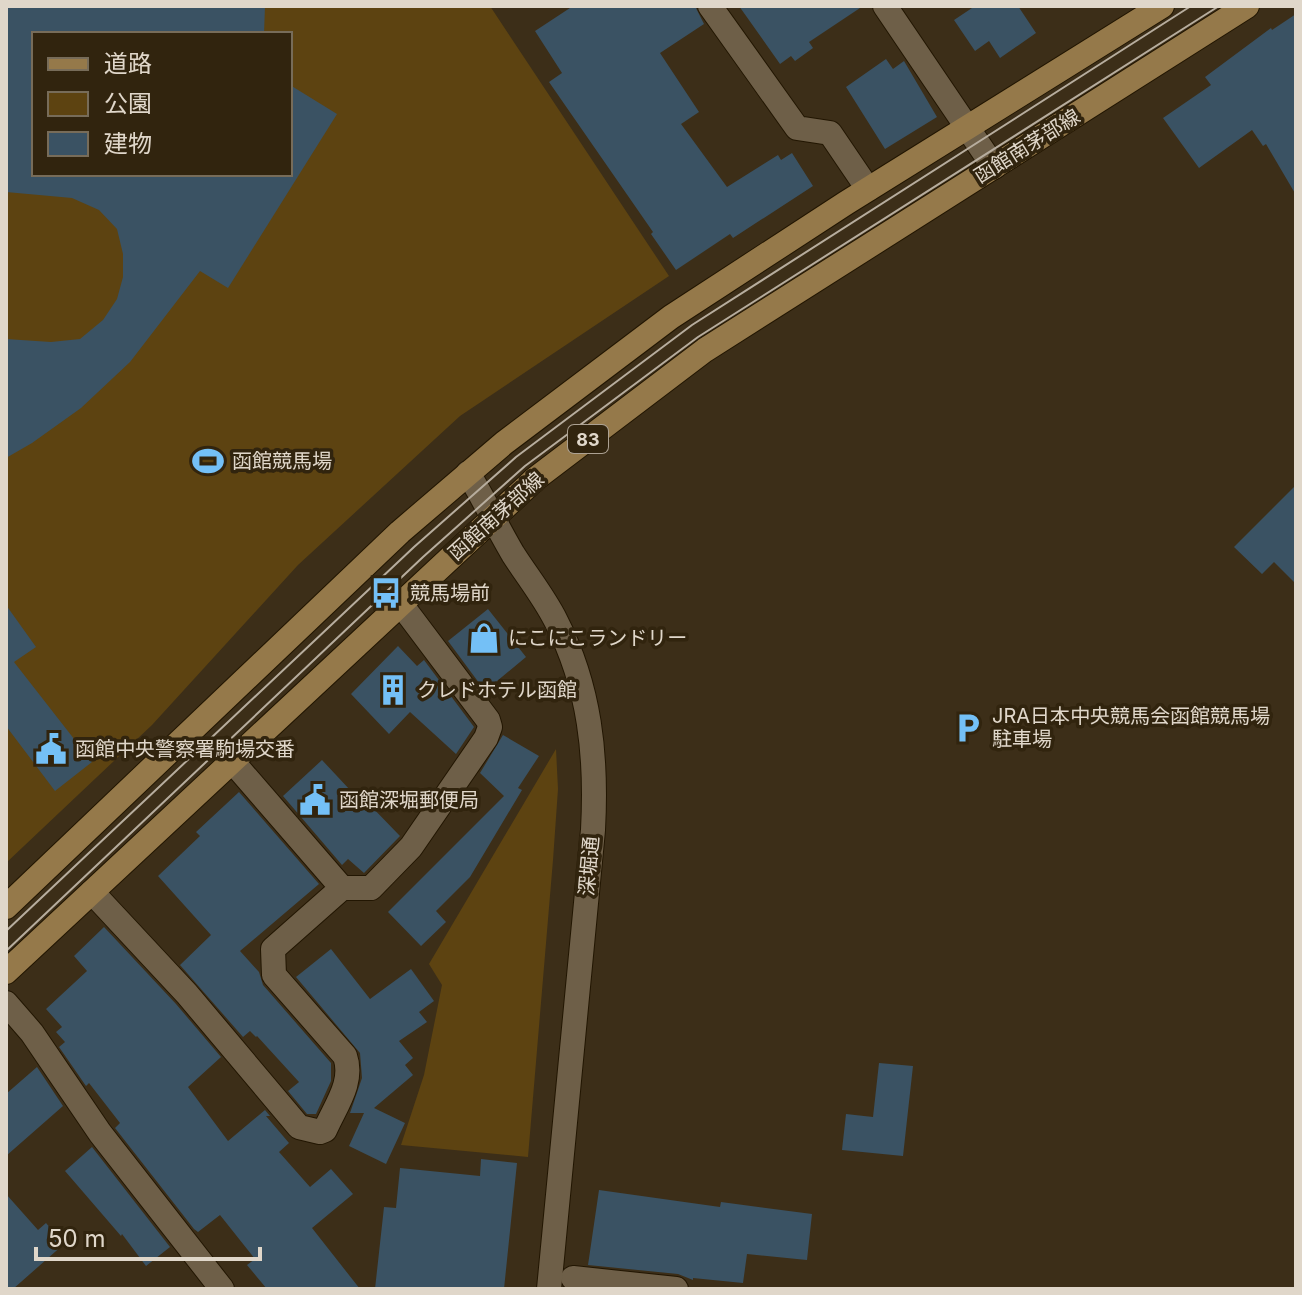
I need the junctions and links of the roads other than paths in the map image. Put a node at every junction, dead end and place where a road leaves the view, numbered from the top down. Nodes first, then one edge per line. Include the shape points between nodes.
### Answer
1 (710, 6) edge
2 (885, 6) edge
3 (1162, 6) edge
4 (1247, 6) edge
5 (967, 127) junction
6 (994, 167) junction
7 (868, 189) junction
8 (468, 473) junction
9 (493, 518) junction
10 (400, 603) junction
11 (232, 761) junction
12 (342, 888) junction
13 (92, 892) junction
14 (6, 907) edge
15 (6, 972) edge
16 (6, 1003) edge
17 (573, 1278) dead end
18 (222, 1289) edge
19 (549, 1289) edge
20 (676, 1289) edge

1 - 7 street via 797,128 830,133
2 - 5 street
3 - 5 main road, 83
4 - 6 main road, 函館南茅部線 / 83
5 - 6 street
5 - 7 main road, 83
6 - 9 main road, 函館南茅部線 / 83 via 705,350 535,479
7 - 8 main road, 83 via 671,317
8 - 9 street, 深堀通
8 - 14 main road, 83
9 - 10 main road, 函館南茅部線 / 83
9 - 19 street, 深堀通 via 555,618 574,659 592,730 595,778
10 - 11 main road, 函館南茅部線 / 83
10 - 12 street via 490,727 411,847 371,888
11 - 12 street
11 - 13 main road, 函館南茅部線 / 83
12 - 13 street via 273,949 274,975 345,1056 349,1072 320,1132 299,1127
13 - 15 main road, 函館南茅部線 / 83
16 - 18 street
17 - 20 street

